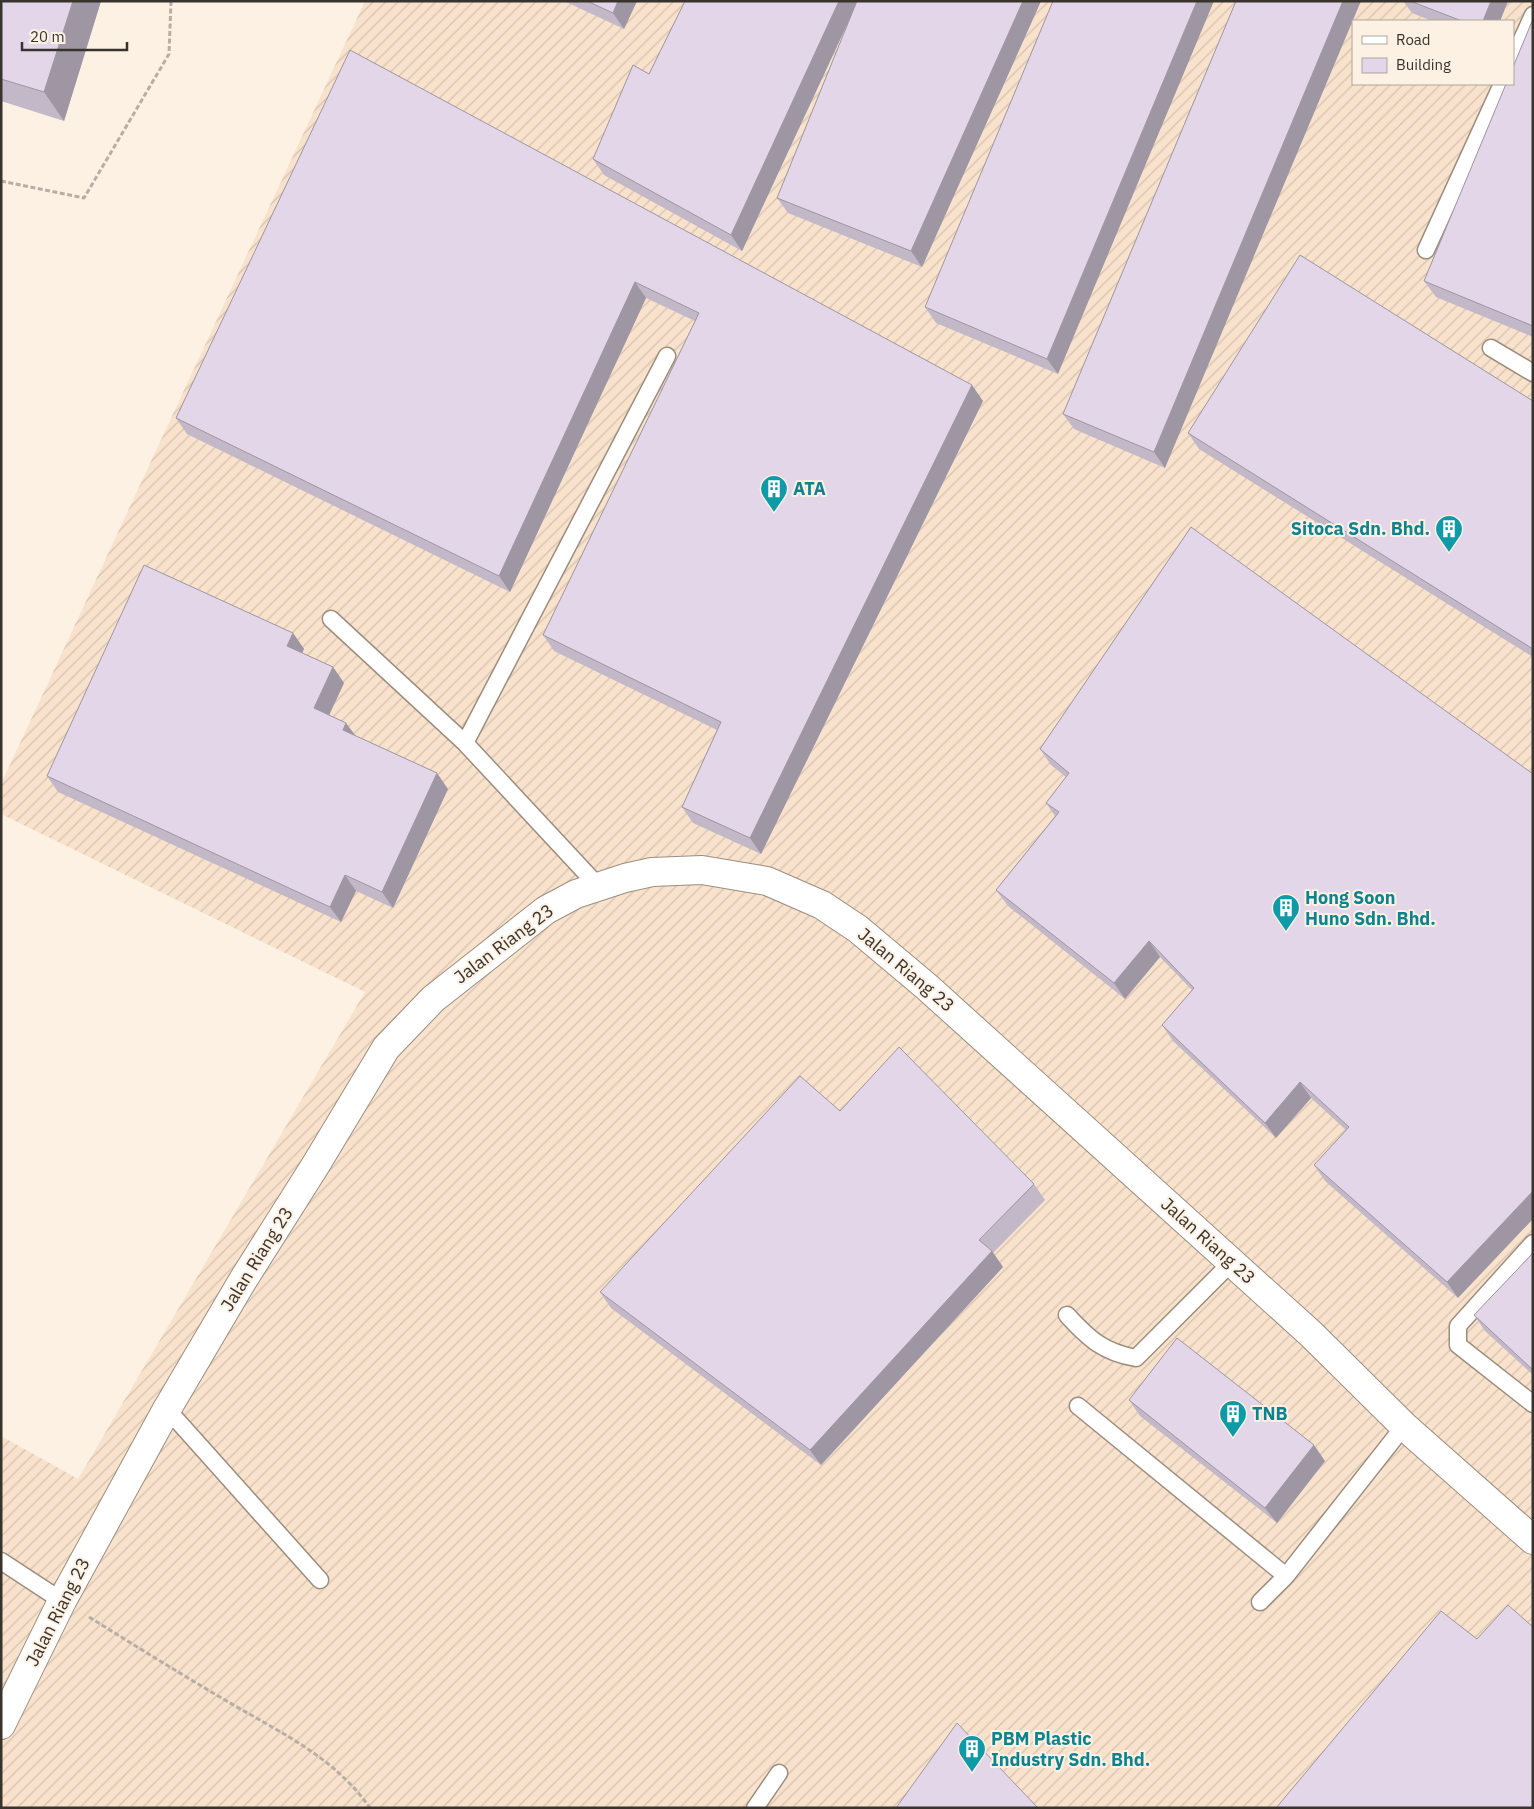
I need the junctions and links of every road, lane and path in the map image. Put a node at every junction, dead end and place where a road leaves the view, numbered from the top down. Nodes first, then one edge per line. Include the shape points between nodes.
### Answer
1 (171, 1) edge
2 (1533, 15) edge
3 (1514, 57) edge
4 (1502, 85) edge
5 (1, 181) edge
6 (1426, 250) dead end
7 (1491, 348) dead end
8 (667, 356) dead end
9 (1533, 372) edge
10 (331, 619) dead end
11 (465, 743) junction
12 (599, 887) junction
13 (1533, 1243) edge
14 (1231, 1263) junction
15 (1066, 1315) dead end
16 (1533, 1404) edge
17 (1078, 1406) dead end
18 (167, 1409) junction
19 (1404, 1426) junction
20 (1533, 1540) edge
21 (1, 1561) edge
22 (1286, 1576) junction
23 (320, 1580) dead end
24 (62, 1601) junction
25 (1260, 1602) dead end
26 (1, 1725) edge
27 (779, 1773) dead end
28 (370, 1808) edge
29 (755, 1808) edge

1 - 5 path via 169,54 84,198
2 - 3 lane
4 - 6 lane
7 - 9 lane
8 - 11 lane
10 - 11 lane
11 - 12 lane
12 - 14 street, Jalan Riang 23 via 652,872 702,870 767,882 822,905 858,929 928,987
12 - 18 street, Jalan Riang 23 via 576,894 546,910 433,999 386,1048
13 - 16 lane via 1458,1326 1458,1345
14 - 15 lane via 1136,1358 1119,1355 1086,1337
14 - 19 street, Jalan Riang 23
17 - 22 lane
18 - 23 lane
18 - 24 street, Jalan Riang 23
19 - 20 street, Jalan Riang 23
19 - 22 lane
21 - 24 lane
22 - 25 lane
24 - 26 street, Jalan Riang 23
24 - 28 path via 326,1761
27 - 29 lane

